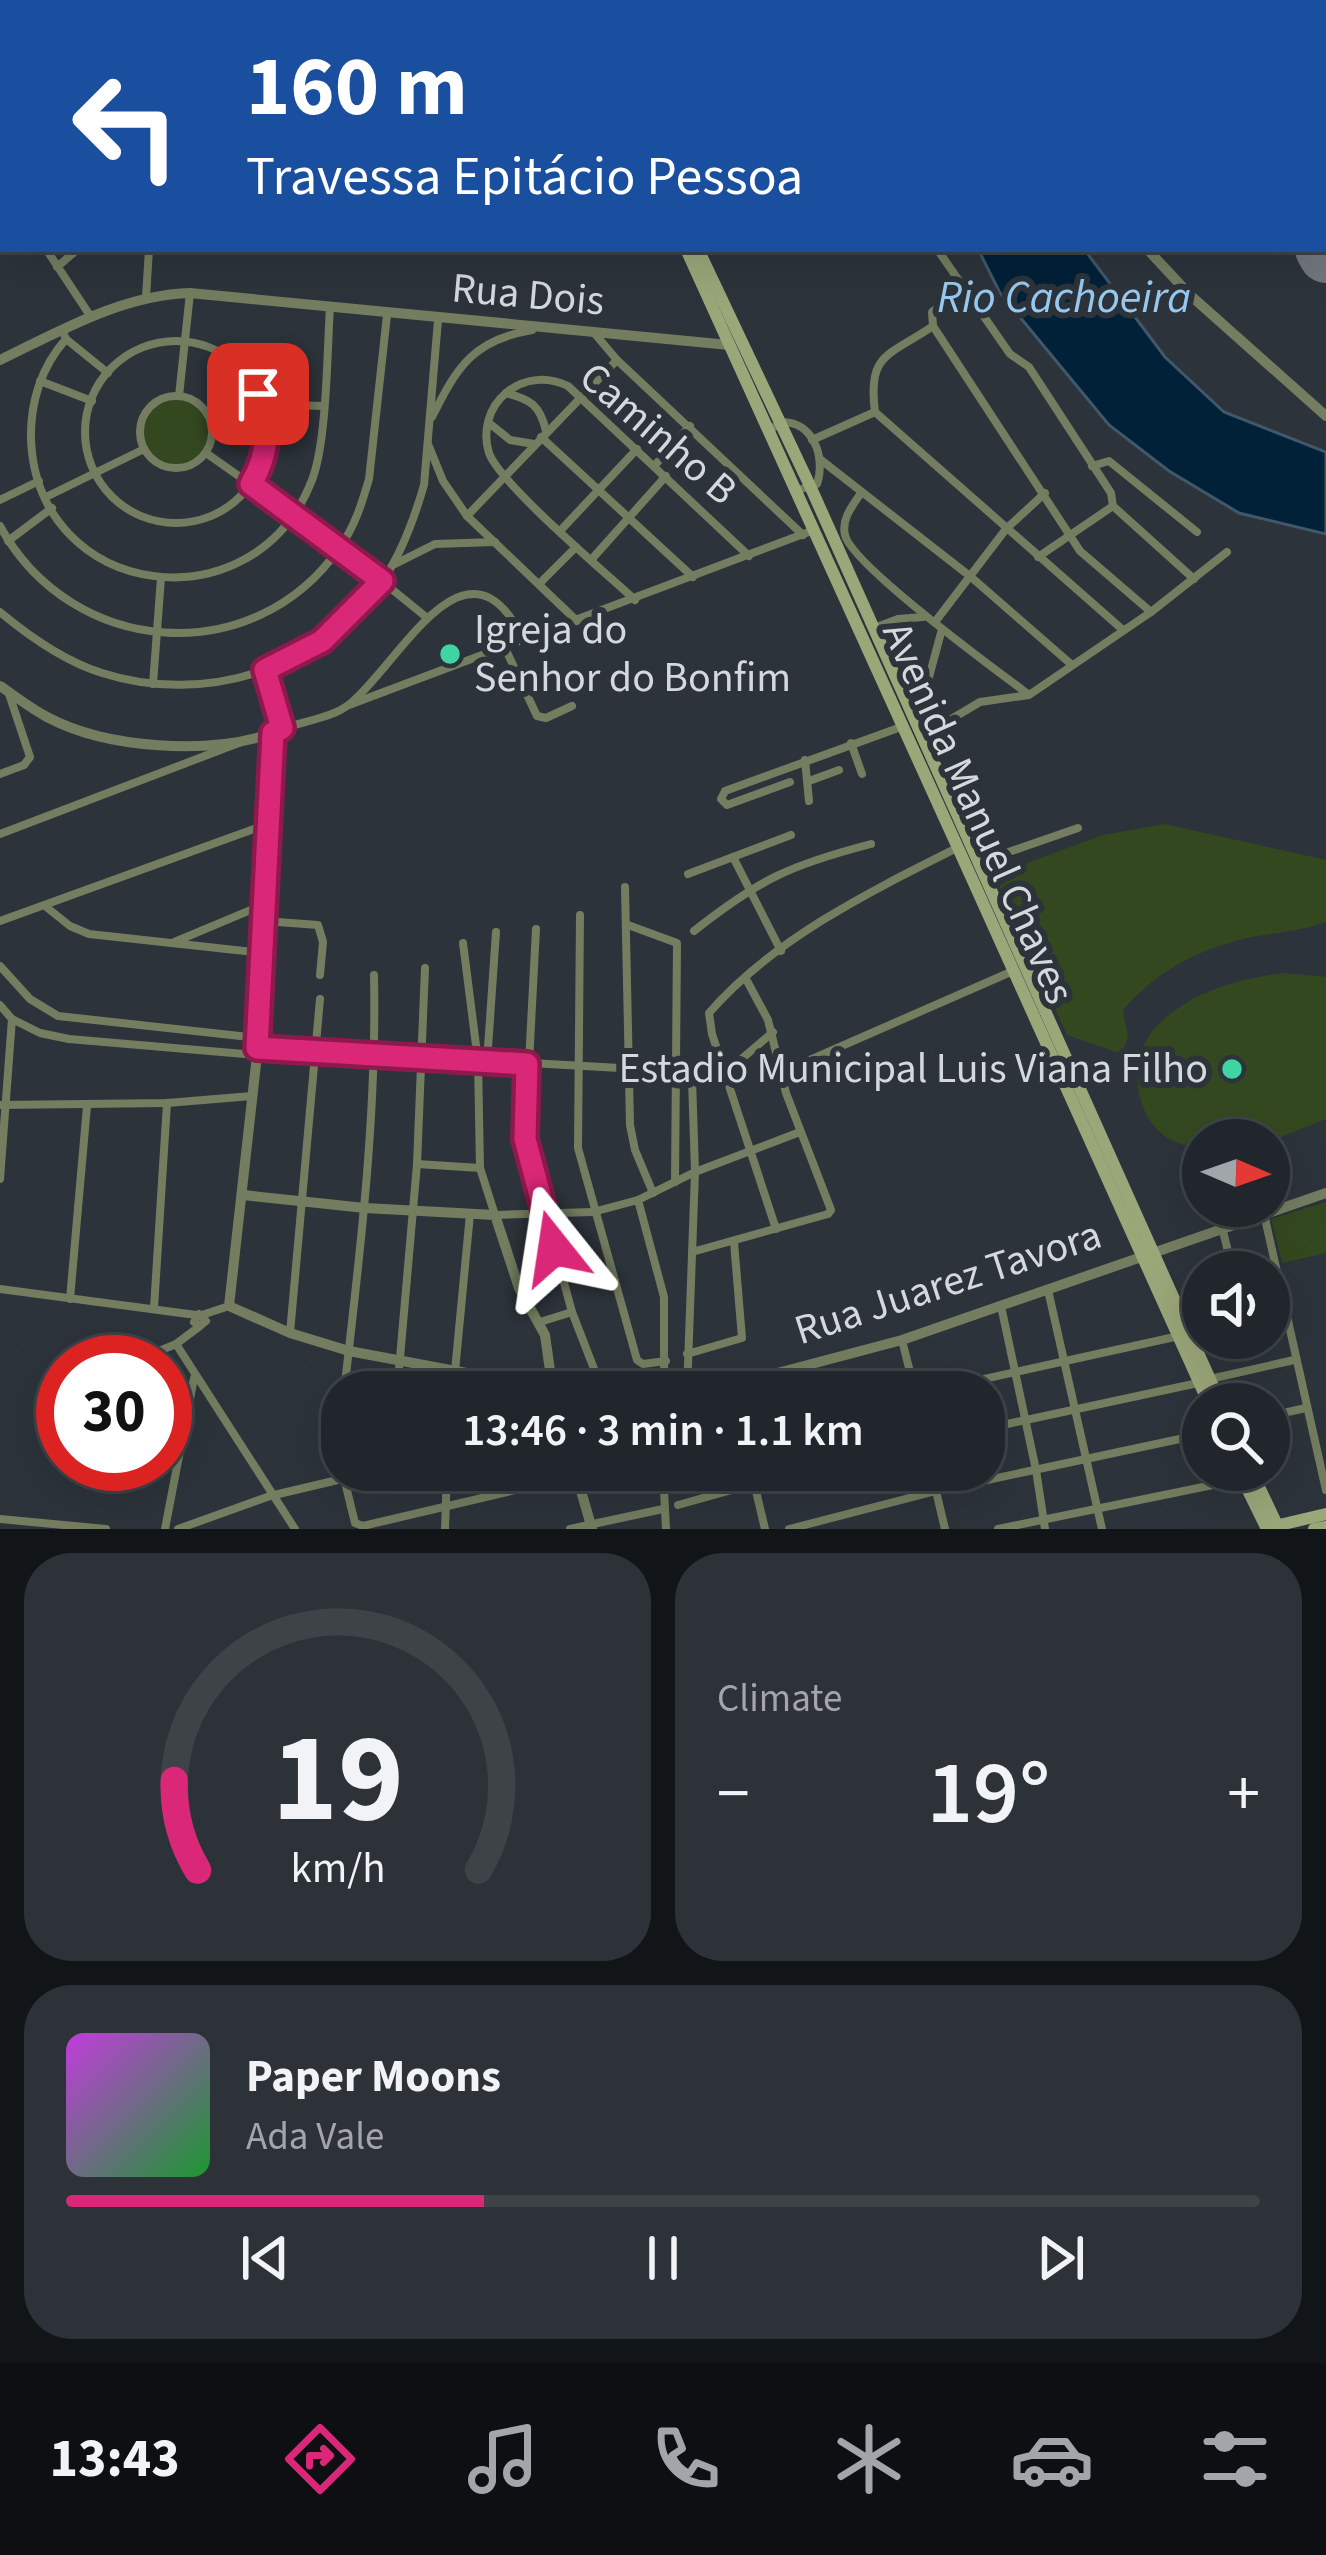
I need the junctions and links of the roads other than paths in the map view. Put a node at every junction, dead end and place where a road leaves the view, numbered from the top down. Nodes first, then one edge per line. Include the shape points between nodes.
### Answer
1 (48, 252) edge
2 (74, 252) edge
3 (149, 252) edge
4 (688, 252) edge
5 (699, 252) edge
6 (939, 252) edge
7 (1150, 252) edge
8 (57, 267) junction
9 (963, 289) junction
10 (190, 293) junction
11 (146, 297) junction
12 (330, 308) junction
13 (387, 315) junction
14 (91, 317) junction
15 (439, 320) junction
16 (933, 326) junction
17 (537, 328) junction
18 (728, 331) junction
19 (64, 334) junction
20 (595, 334) junction
21 (706, 341) junction
22 (184, 342) junction
23 (729, 345) junction
24 (0, 360) edge
25 (617, 360) junction
26 (108, 373) junction
27 (40, 381) junction
28 (506, 393) junction
29 (581, 395) junction
30 (179, 396) junction
31 (92, 401) junction
32 (262, 404) junction
33 (322, 406) junction
34 (875, 412) junction
35 (1326, 416) edge
36 (488, 422) junction
37 (428, 424) junction
38 (690, 426) junction
39 (775, 426) junction
40 (541, 438) junction
41 (812, 440) junction
42 (428, 442) junction
43 (144, 448) junction
44 (637, 448) junction
45 (206, 453) junction
46 (821, 460) junction
47 (655, 465) junction
48 (1092, 466) junction
49 (95, 472) junction
50 (506, 476) junction
51 (666, 476) junction
52 (39, 482) junction
53 (251, 484) junction
54 (598, 488) junction
55 (805, 489) junction
56 (861, 493) junction
57 (1045, 493) junction
58 (46, 497) junction
59 (0, 500) edge
60 (1113, 506) junction
61 (52, 508) junction
62 (292, 515) junction
63 (467, 516) junction
64 (629, 517) junction
65 (0, 526) edge
66 (1006, 529) junction
67 (560, 531) junction
68 (809, 532) junction
69 (1197, 532) dead end
70 (1072, 536) junction
71 (8, 541) junction
72 (496, 542) junction
73 (340, 547) junction
74 (576, 548) junction
75 (1226, 552) dead end
76 (749, 556) junction
77 (1038, 557) junction
78 (591, 560) junction
79 (393, 564) junction
80 (971, 577) junction
81 (161, 578) junction
82 (693, 578) junction
83 (1194, 579) junction
84 (382, 581) junction
85 (539, 584) junction
86 (635, 600) junction
87 (0, 612) edge
88 (1151, 612) junction
89 (924, 617) junction
90 (427, 618) junction
91 (577, 621) junction
92 (938, 625) junction
93 (873, 629) junction
94 (1123, 630) junction
95 (157, 634) junction
96 (524, 641) junction
97 (505, 648) junction
98 (1072, 665) junction
99 (265, 670) junction
100 (153, 685) junction
101 (4, 688) edge
102 (1028, 694) junction
103 (349, 705) junction
104 (572, 706) dead end
105 (913, 730) junction
106 (278, 731) junction
107 (245, 740) junction
108 (851, 743) junction
109 (805, 760) junction
110 (839, 770) dead end
111 (0, 774) edge
112 (862, 774) dead end
113 (808, 781) junction
114 (790, 782) dead end
115 (809, 801) dead end
116 (268, 824) junction
117 (1078, 828) dead end
118 (0, 835) edge
119 (790, 835) dead end
120 (871, 844) dead end
121 (957, 848) junction
122 (733, 856) junction
123 (980, 862) junction
124 (688, 874) dead end
125 (625, 886) dead end
126 (747, 890) junction
127 (266, 904) junction
128 (45, 906) junction
129 (580, 915) dead end
130 (0, 921) edge
131 (265, 921) junction
132 (628, 925) junction
133 (536, 929) dead end
134 (694, 931) dead end
135 (496, 932) dead end
136 (463, 943) dead end
137 (170, 944) junction
138 (781, 951) junction
139 (264, 953) junction
140 (0, 966) edge
141 (425, 968) dead end
142 (1012, 971) junction
143 (320, 975) dead end
144 (374, 975) dead end
145 (746, 979) junction
146 (320, 999) dead end
147 (0, 1005) edge
148 (12, 1019) junction
149 (772, 1032) junction
150 (258, 1047) junction
151 (316, 1053) junction
152 (376, 1054) junction
153 (422, 1058) junction
154 (483, 1062) junction
155 (527, 1064) junction
156 (577, 1068) junction
157 (628, 1070) junction
158 (674, 1071) junction
159 (724, 1073) junction
160 (780, 1073) junction
161 (253, 1096) junction
162 (166, 1103) junction
163 (3, 1104) edge
164 (87, 1106) junction
165 (800, 1132) junction
166 (751, 1150) junction
167 (417, 1165) junction
168 (480, 1168) junction
169 (684, 1177) junction
170 (0, 1179) edge
171 (653, 1193) junction
172 (1326, 1193) edge
173 (243, 1195) junction
174 (638, 1200) junction
175 (304, 1202) junction
176 (1290, 1204) edge
177 (364, 1208) junction
178 (413, 1210) junction
179 (593, 1212) junction
180 (470, 1214) junction
181 (494, 1215) junction
182 (545, 1216) junction
183 (1222, 1227) joint
184 (776, 1228) junction
185 (734, 1241) junction
186 (1228, 1251) edge
187 (691, 1252) junction
188 (1147, 1252) junction
189 (0, 1289) edge
190 (1048, 1290) junction
191 (70, 1299) junction
192 (1001, 1306) junction
193 (227, 1307) junction
194 (154, 1308) junction
195 (572, 1312) junction
196 (1182, 1318) edge
197 (199, 1320) junction
198 (540, 1322) junction
199 (290, 1333) junction
200 (185, 1335) edge
201 (1182, 1335) edge
202 (902, 1340) junction
203 (1290, 1340) edge
204 (349, 1352) junction
205 (687, 1354) junction
206 (1198, 1359) edge
207 (398, 1360) junction
208 (1294, 1360) junction
209 (666, 1361) junction
210 (1064, 1362) junction
211 (347, 1371) edge
212 (398, 1371) edge
213 (450, 1371) edge
214 (455, 1371) edge
215 (549, 1371) edge
216 (595, 1371) edge
217 (665, 1371) edge
218 (687, 1371) edge
219 (792, 1371) edge
220 (910, 1371) edge
221 (192, 1372) edge
222 (1015, 1374) junction
223 (1005, 1376) edge
224 (195, 1377) junction
225 (1204, 1381) junction
226 (1306, 1408) junction
227 (1075, 1411) junction
228 (1290, 1411) edge
229 (1026, 1421) junction
230 (1005, 1425) edge
231 (1182, 1439) edge
232 (1088, 1460) junction
233 (1036, 1470) junction
234 (1005, 1477) edge
235 (321, 1481) edge
236 (1182, 1488) edge
237 (1326, 1490) edge
238 (347, 1491) edge
239 (446, 1491) edge
240 (512, 1491) edge
241 (581, 1491) edge
242 (663, 1491) edge
243 (724, 1491) edge
244 (756, 1491) edge
245 (936, 1491) joint
246 (1253, 1491) edge
247 (270, 1496) junction
248 (678, 1505) dead end
249 (1098, 1508) junction
250 (663, 1509) junction
251 (445, 1510) junction
252 (1326, 1514) edge
253 (1, 1522) edge
254 (1045, 1524) edge
255 (591, 1526) edge
256 (1326, 1527) edge
257 (83, 1528) edge
258 (1270, 1528) edge
259 (106, 1529) edge
260 (164, 1529) edge
261 (178, 1529) edge
262 (295, 1529) edge
263 (445, 1529) edge
264 (571, 1529) edge
265 (666, 1529) edge
266 (765, 1529) edge
267 (789, 1529) edge
268 (945, 1529) edge
269 (998, 1529) edge
270 (1102, 1529) edge
271 (1314, 1529) edge

1 - 8 street
2 - 8 street
3 - 11 street
4 - 18 main road, Avenida Manuel Chaves
5 - 18 main road, Avenida Manuel Chaves
6 - 9 street
7 - 35 street
8 - 14 street
9 - 16 street via 932,311
9 - 48 street via 1010,354 1029,367
10 - 11 street, Rua Dois
10 - 12 street, Rua Dois
10 - 22 street
11 - 14 street, Rua Dois
12 - 13 street, Rua Dois
12 - 33 street
13 - 15 street, Rua Dois
13 - 73 street via 369,479
14 - 19 street, Rua Dois
15 - 17 street, Rua Dois
15 - 37 street
16 - 34 street via 877,364
16 - 57 street
17 - 20 street, Rua Dois
17 - 37 street via 475,351
18 - 21 street
18 - 23 main road, Avenida Manuel Chaves
18 - 39 main road, Avenida Manuel Chaves
19 - 24 street, Rua Dois
19 - 26 street
19 - 27 street
20 - 21 street, Rua Dois
20 - 25 street
21 - 23 street, Rua Dois
22 - 26 street via 142,348
22 - 30 street
22 - 32 street via 232,361
23 - 39 main road, Avenida Manuel Chaves
25 - 29 street
25 - 38 street
26 - 31 street
27 - 31 street
27 - 52 street via 31,432
28 - 29 street, Caminho B via 541,380
28 - 36 street, Caminho B
28 - 40 street via 539,408
29 - 40 street
29 - 44 street, Caminho B
30 - 43 street via 146,412
30 - 45 street via 209,417
31 - 49 street via 86,432
32 - 33 street
32 - 53 street via 266,446
33 - 62 street via 317,466
34 - 41 street
34 - 66 street
36 - 40 street via 510,440
36 - 50 street via 488,449
37 - 42 street
38 - 47 street
38 - 68 street
39 - 41 street via 798,424
39 - 55 main road, Avenida Manuel Chaves
40 - 50 street
40 - 54 street
41 - 46 street
42 - 63 street
42 - 79 street via 424,484
43 - 45 street via 158,464 178,469
43 - 49 street
44 - 47 street, Caminho B
44 - 54 street
45 - 53 street
46 - 55 street via 820,476
46 - 56 street
47 - 51 street, Caminho B
48 - 60 street
48 - 69 street via 1109,461
49 - 53 street via 130,511 169,523 210,517
49 - 58 street
50 - 63 street
50 - 67 street
51 - 64 street
51 - 76 street, Caminho B
52 - 58 street
52 - 59 street
53 - 62 street
54 - 64 street
54 - 67 street
55 - 68 main road, Avenida Manuel Chaves
55 - 93 main road, Avenida Manuel Chaves
56 - 80 street
56 - 89 street via 845,518 848,544
57 - 66 street
57 - 70 street
58 - 61 street
60 - 70 street
60 - 83 street
61 - 71 street
61 - 81 street via 102,558
62 - 73 street
62 - 81 street via 246,561 198,577
63 - 72 street
64 - 78 street
64 - 82 street
65 - 71 street
66 - 77 street
66 - 80 street
67 - 74 street
68 - 76 street
68 - 105 main road, Avenida Manuel Chaves
70 - 77 street
70 - 88 street via 1089,561
71 - 95 street via 74,605
72 - 79 street via 435,544
72 - 85 street
73 - 84 street
73 - 95 street via 272,609 229,626
74 - 78 street
74 - 85 street
75 - 83 street
76 - 82 street
77 - 94 street
78 - 86 street
79 - 84 street
80 - 92 street
80 - 98 street
81 - 95 street
82 - 86 street
83 - 88 street
84 - 90 street
84 - 99 street via 322,641
85 - 91 street
86 - 91 street
87 - 100 street via 74,662
88 - 94 street
89 - 92 street
89 - 93 street
90 - 96 street via 459,596 485,596 511,612
90 - 103 street
91 - 96 street
92 - 102 street
92 - 105 street
93 - 105 main road, Avenida Manuel Chaves
94 - 98 street
95 - 100 street
96 - 97 street
97 - 103 street
97 - 104 street via 537,716
98 - 102 street
99 - 100 street
99 - 106 street
101 - 107 street via 48,718 116,740
101 - 111 street via 30,757
102 - 105 street via 980,702
103 - 106 street
105 - 108 street
105 - 121 main road, Avenida Manuel Chaves
105 - 123 main road, Avenida Manuel Chaves
106 - 107 street
106 - 116 street
107 - 118 street
108 - 109 street
108 - 112 street
109 - 113 street
109 - 114 street via 721,797 727,805
110 - 113 street
113 - 115 street
116 - 127 street
116 - 128 street
117 - 123 street
119 - 122 street
120 - 126 street via 797,865
121 - 138 street
121 - 142 main road, Avenida Manuel Chaves
122 - 124 street
122 - 126 street
123 - 188 main road, Avenida Manuel Chaves
125 - 132 street
126 - 134 street
126 - 138 street
127 - 131 street
127 - 137 street
128 - 130 street
128 - 137 street via 89,934
129 - 156 street
131 - 139 street
131 - 143 street via 318,926
132 - 157 street
132 - 158 street via 675,940
133 - 155 street
135 - 154 street
136 - 154 street
137 - 139 street
138 - 145 street
139 - 150 street
140 - 150 street via 58,1016
141 - 153 street
142 - 160 street
142 - 188 main road, Avenida Manuel Chaves
144 - 152 street
145 - 149 street
145 - 159 street via 712,1008
146 - 151 street
147 - 148 street
148 - 150 street via 69,1039
148 - 163 street
149 - 159 street
149 - 160 street
150 - 151 street
150 - 161 street
151 - 152 street
151 - 175 street
152 - 153 street
152 - 177 street
153 - 154 street
153 - 167 street
154 - 155 street
154 - 168 street
155 - 156 street
155 - 182 street via 525,1139
156 - 157 street
156 - 179 street via 578,1148
157 - 158 street
157 - 171 street via 632,1136
158 - 169 street
159 - 166 street
159 - 169 street via 692,1079
160 - 165 street
161 - 162 street
161 - 173 street
162 - 164 street
162 - 194 street
163 - 164 street
163 - 170 street
164 - 191 street
165 - 166 street
165 - 184 street via 831,1210
166 - 169 street
166 - 184 street
167 - 168 street
167 - 178 street
168 - 181 street
169 - 171 street
169 - 187 street
171 - 174 street
172 - 176 street, Rua Juarez Tavora
173 - 175 street
173 - 193 street
174 - 179 street
174 - 209 street via 664,1298
175 - 177 street
175 - 199 street
177 - 178 street
177 - 204 street
178 - 180 street
178 - 207 street
179 - 182 street
179 - 209 street via 639,1363
180 - 181 street
180 - 214 street
181 - 182 street
181 - 198 street
182 - 195 street
183 - 186 street
183 - 188 street, Rua Juarez Tavora
184 - 185 street
185 - 187 street
185 - 205 street via 742,1338
187 - 205 street
188 - 190 street, Rua Juarez Tavora
188 - 196 main road, Avenida Manuel Chaves
189 - 191 street
190 - 192 street, Rua Juarez Tavora
190 - 210 street
191 - 194 street
192 - 202 street, Rua Juarez Tavora
192 - 222 street
193 - 197 street
193 - 199 street
194 - 197 street
195 - 198 street
195 - 216 street
197 - 200 street
198 - 215 street
199 - 204 street
201 - 210 street
202 - 219 street, Rua Juarez Tavora
202 - 220 street
203 - 208 street
204 - 207 street
204 - 211 street
205 - 218 street
206 - 225 main road, Avenida Manuel Chaves
207 - 212 street
207 - 213 street
208 - 225 street
208 - 226 street
209 - 217 street
210 - 222 street
210 - 227 street
221 - 224 street
222 - 223 street
222 - 229 street
224 - 247 street
224 - 260 street
225 - 227 street
226 - 228 street
226 - 237 street
227 - 229 street
227 - 232 street
229 - 230 street
229 - 233 street
231 - 232 street
232 - 233 street
232 - 249 street
233 - 234 street
233 - 254 street
235 - 247 street
236 - 249 street
238 - 251 street via 360,1526
239 - 251 street
240 - 251 street
241 - 255 street
242 - 250 street
243 - 248 street
244 - 266 street
245 - 267 street
245 - 268 street
246 - 258 main road
247 - 261 street
247 - 262 street
249 - 254 street
249 - 270 street
250 - 255 street
250 - 265 street
251 - 263 street
252 - 258 main road
253 - 257 street
254 - 269 street
255 - 264 street
256 - 271 main road
257 - 259 street

